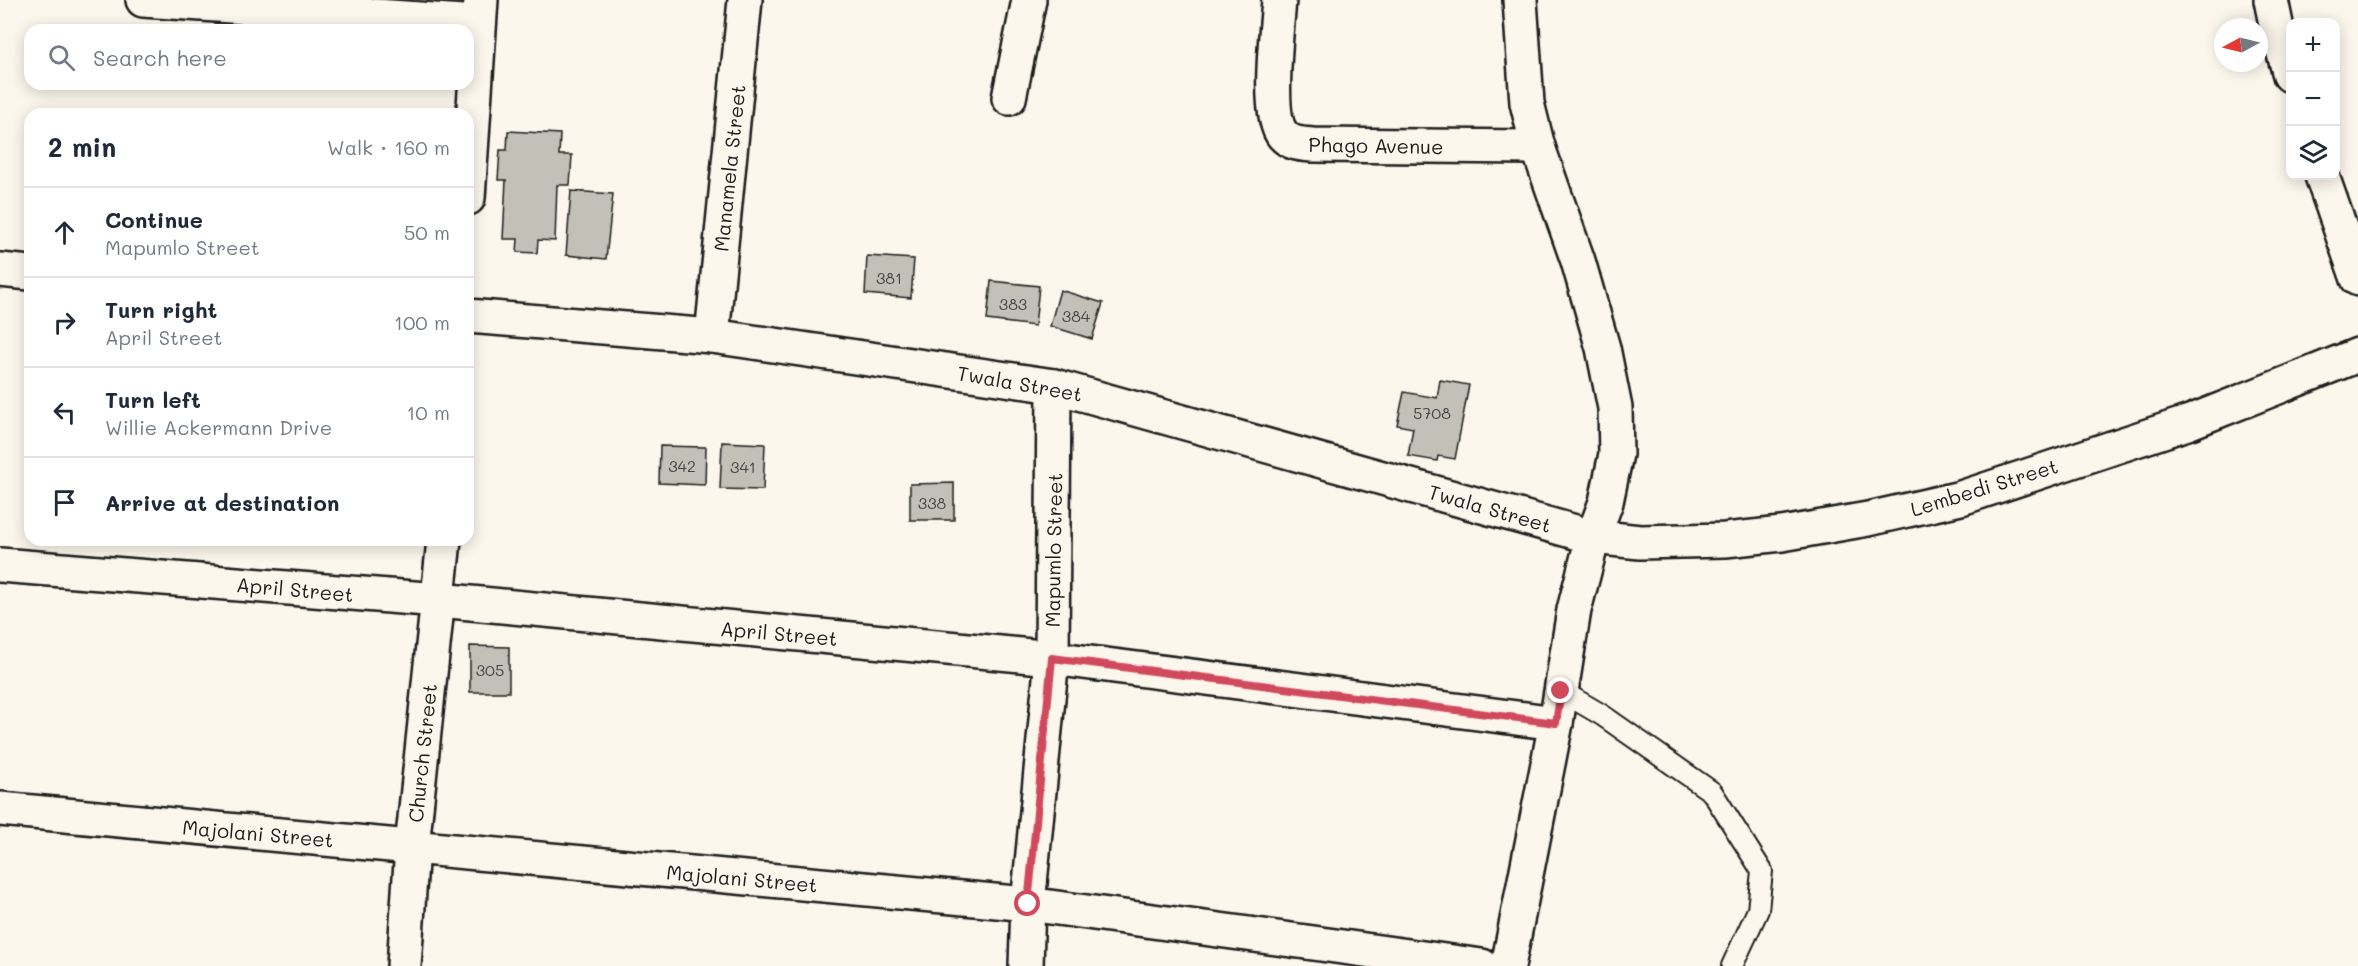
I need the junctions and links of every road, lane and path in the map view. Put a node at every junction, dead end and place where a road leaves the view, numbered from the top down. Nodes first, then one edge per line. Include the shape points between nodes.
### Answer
1 (143, 0) edge
2 (746, 0) edge
3 (1029, 0) edge
4 (1279, 0) edge
5 (1520, 0) edge
6 (2271, 0) edge
7 (480, 12) edge
8 (2289, 72) edge
9 (1010, 98) dead end
10 (474, 108) edge
11 (1538, 147) junction
12 (2323, 180) edge
13 (0, 270) edge
14 (24, 272) edge
15 (2358, 279) edge
16 (474, 316) edge
17 (712, 336) junction
18 (2358, 355) edge
19 (1054, 386) junction
20 (1593, 537) junction
21 (444, 546) edge
22 (0, 565) edge
23 (439, 600) junction
24 (1052, 658) junction
25 (1558, 707) junction
26 (0, 809) edge
27 (412, 847) junction
28 (1028, 904) junction
29 (404, 966) edge
30 (1026, 966) edge
31 (1482, 966) edge
32 (1508, 966) edge
33 (1732, 966) edge

1 - 7 street
2 - 17 street, Manamela Street
3 - 9 street
4 - 11 street, Phago Avenue via 1274,116 1281,134 1292,143
5 - 11 street via 1527,103
6 - 8 street
7 - 10 street
11 - 20 street via 1578,261 1603,348 1615,408 1616,454 1606,502
12 - 15 street
13 - 14 street
16 - 17 street, Twala Street
17 - 19 street, Twala Street
18 - 20 street, Lembedi Street via 2190,422 1961,498 1782,534 1640,542
19 - 20 street, Twala Street
19 - 24 street, Mapumlo Street
20 - 25 street
21 - 23 street, Church Street
22 - 23 street, April Street
23 - 24 street, April Street
23 - 27 street, Church Street
24 - 25 street, April Street
24 - 28 street, Mapumlo Street
25 - 32 street
25 - 33 lane via 1602,715 1712,792 1762,870 1758,910
26 - 27 street, Majolani Street
27 - 28 street, Majolani Street
27 - 29 street, Church Street
28 - 30 street, Mapumlo Street
28 - 31 street, Majolani Street

